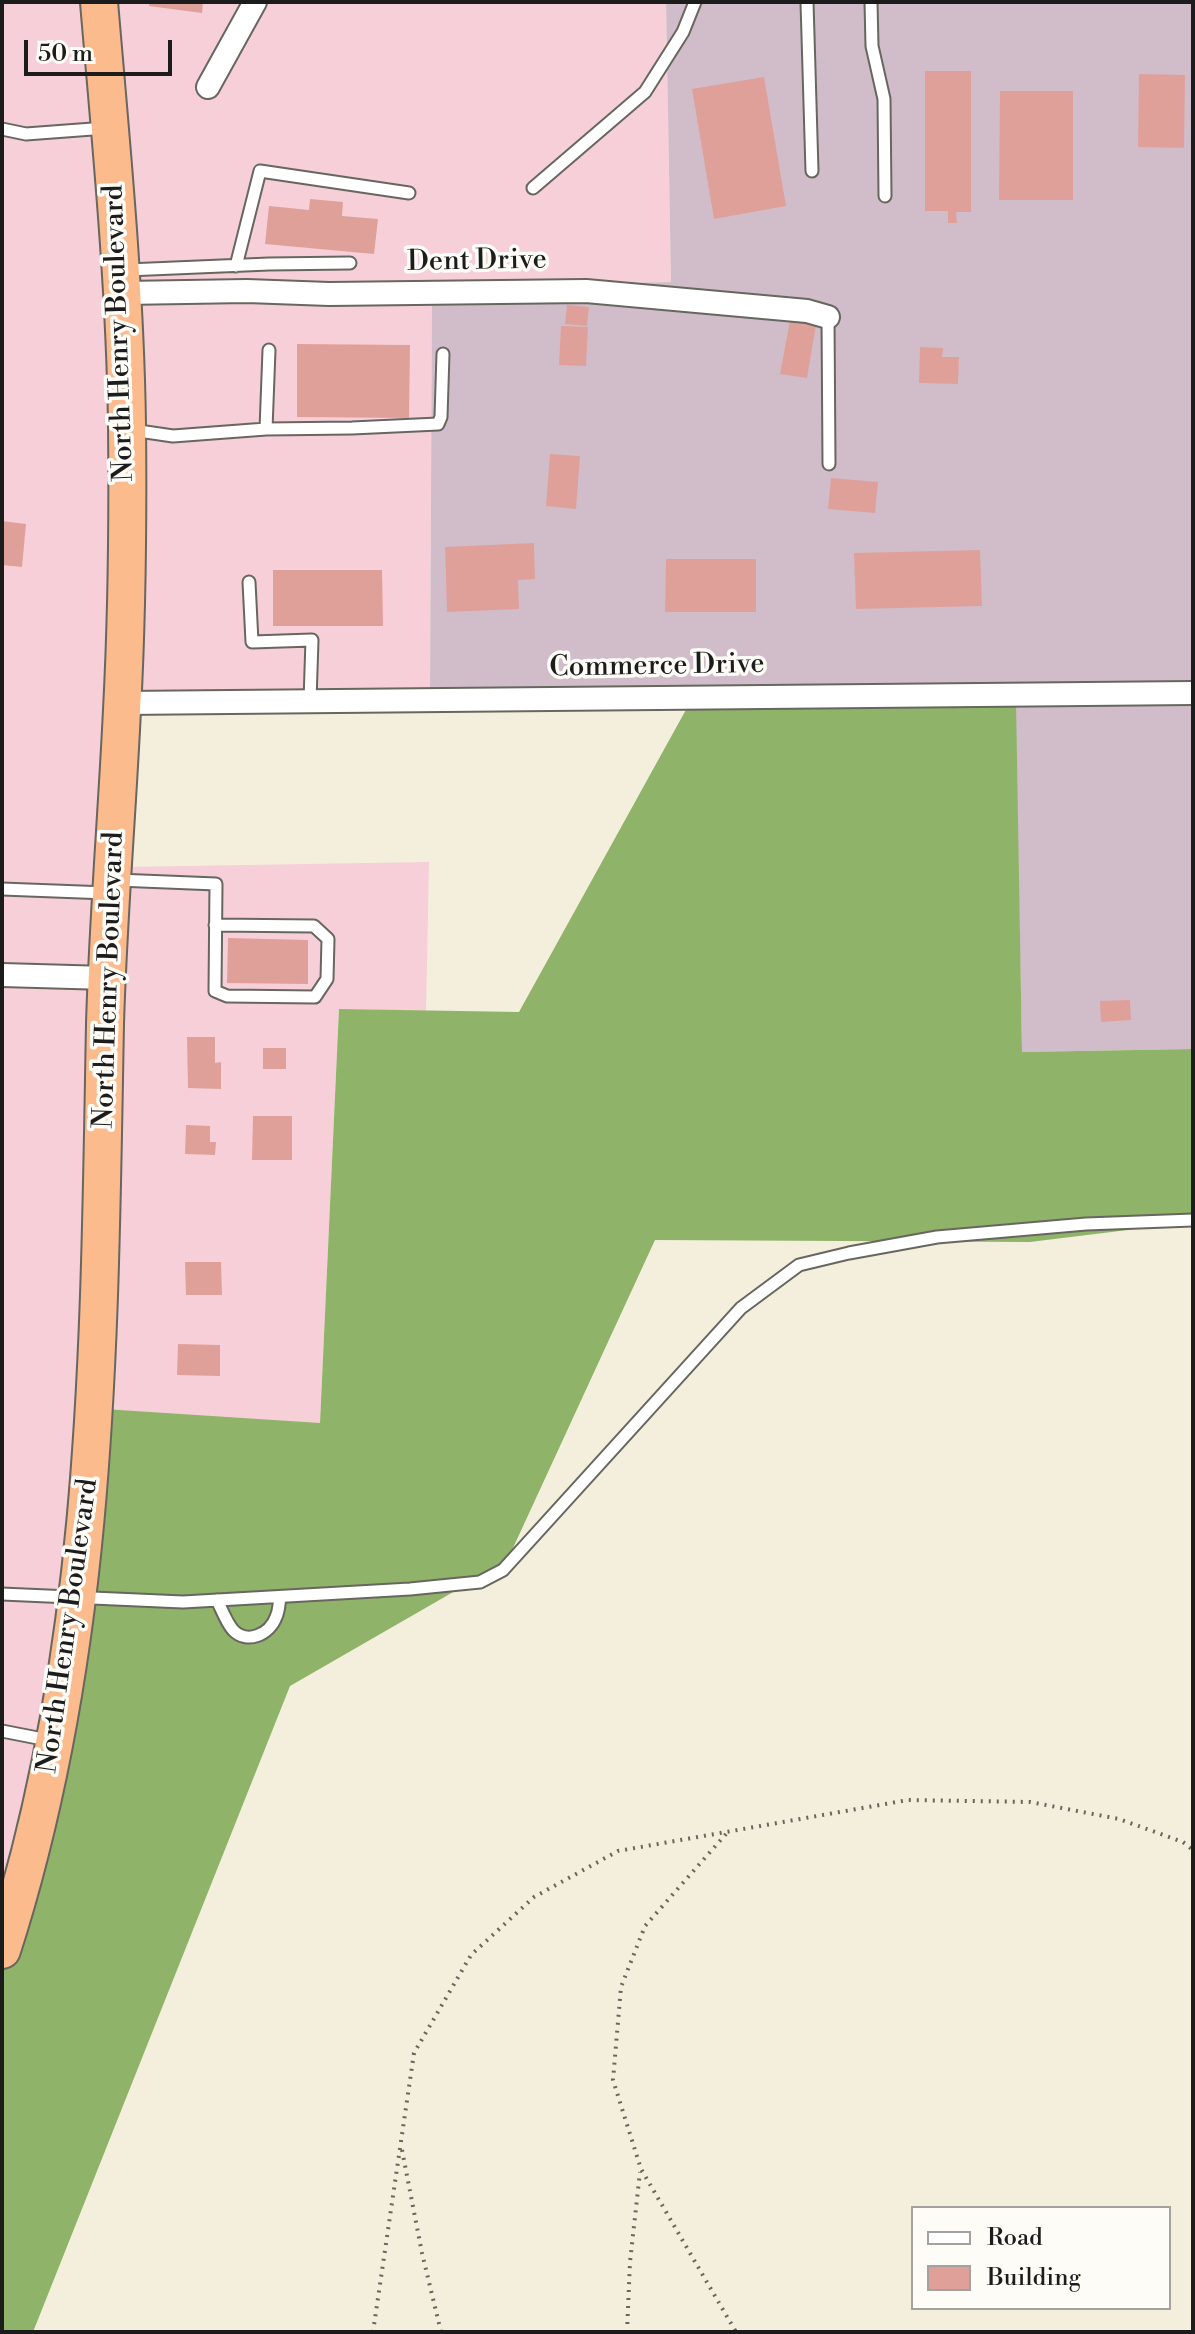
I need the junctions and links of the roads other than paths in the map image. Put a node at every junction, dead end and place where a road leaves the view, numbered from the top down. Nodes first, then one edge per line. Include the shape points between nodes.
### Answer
1 (99, 2) edge
2 (255, 2) edge
3 (695, 2) edge
4 (807, 2) edge
5 (871, 2) edge
6 (208, 87) dead end
7 (111, 127) junction
8 (2, 129) edge
9 (812, 171) dead end
10 (533, 188) dead end
11 (409, 193) dead end
12 (885, 196) dead end
13 (350, 263) dead end
14 (236, 266) junction
15 (123, 282) junction
16 (828, 317) joint
17 (269, 350) dead end
18 (443, 354) dead end
19 (127, 429) junction
20 (266, 429) junction
21 (829, 464) dead end
22 (249, 582) dead end
23 (1193, 693) edge
24 (310, 701) junction
25 (123, 703) junction
26 (112, 886) junction
27 (2, 889) edge
28 (215, 925) junction
29 (2, 975) edge
30 (107, 978) junction
31 (1193, 1220) edge
32 (2, 1594) edge
33 (78, 1596) junction
34 (280, 1597) junction
35 (217, 1600) junction
36 (2, 1731) edge
37 (54, 1742) junction
38 (3, 1943) edge

1 - 7 highway, North Henry Boulevard
2 - 6 street
3 - 10 lane via 683,32 645,92
4 - 9 lane
5 - 12 lane via 872,46 884,99
7 - 8 lane via 26,134
7 - 15 highway, North Henry Boulevard
11 - 14 lane via 260,171
13 - 14 lane
14 - 15 lane
15 - 16 street, Dent Drive via 329,294 586,291
15 - 19 highway, North Henry Boulevard
16 - 21 lane
17 - 20 lane
18 - 20 lane via 438,424
19 - 20 lane via 173,436
19 - 25 highway, North Henry Boulevard
22 - 24 lane via 252,642 312,640
23 - 24 street, Commerce Drive
24 - 25 street, Commerce Drive
25 - 26 highway, North Henry Boulevard
26 - 27 lane
26 - 28 lane via 216,884
26 - 30 highway, North Henry Boulevard
28 - 28 lane via 215,991 227,996 315,997 327,979 328,939 314,926
29 - 30 street
30 - 33 highway, North Henry Boulevard via 98,1353
31 - 34 lane via 937,1237 799,1265 741,1308 503,1570 480,1582
32 - 33 lane
33 - 35 lane
33 - 37 highway, North Henry Boulevard
34 - 35 lane
34 - 35 lane via 272,1624 247,1637 231,1627
36 - 37 lane
37 - 38 highway, North Henry Boulevard via 30,1853

